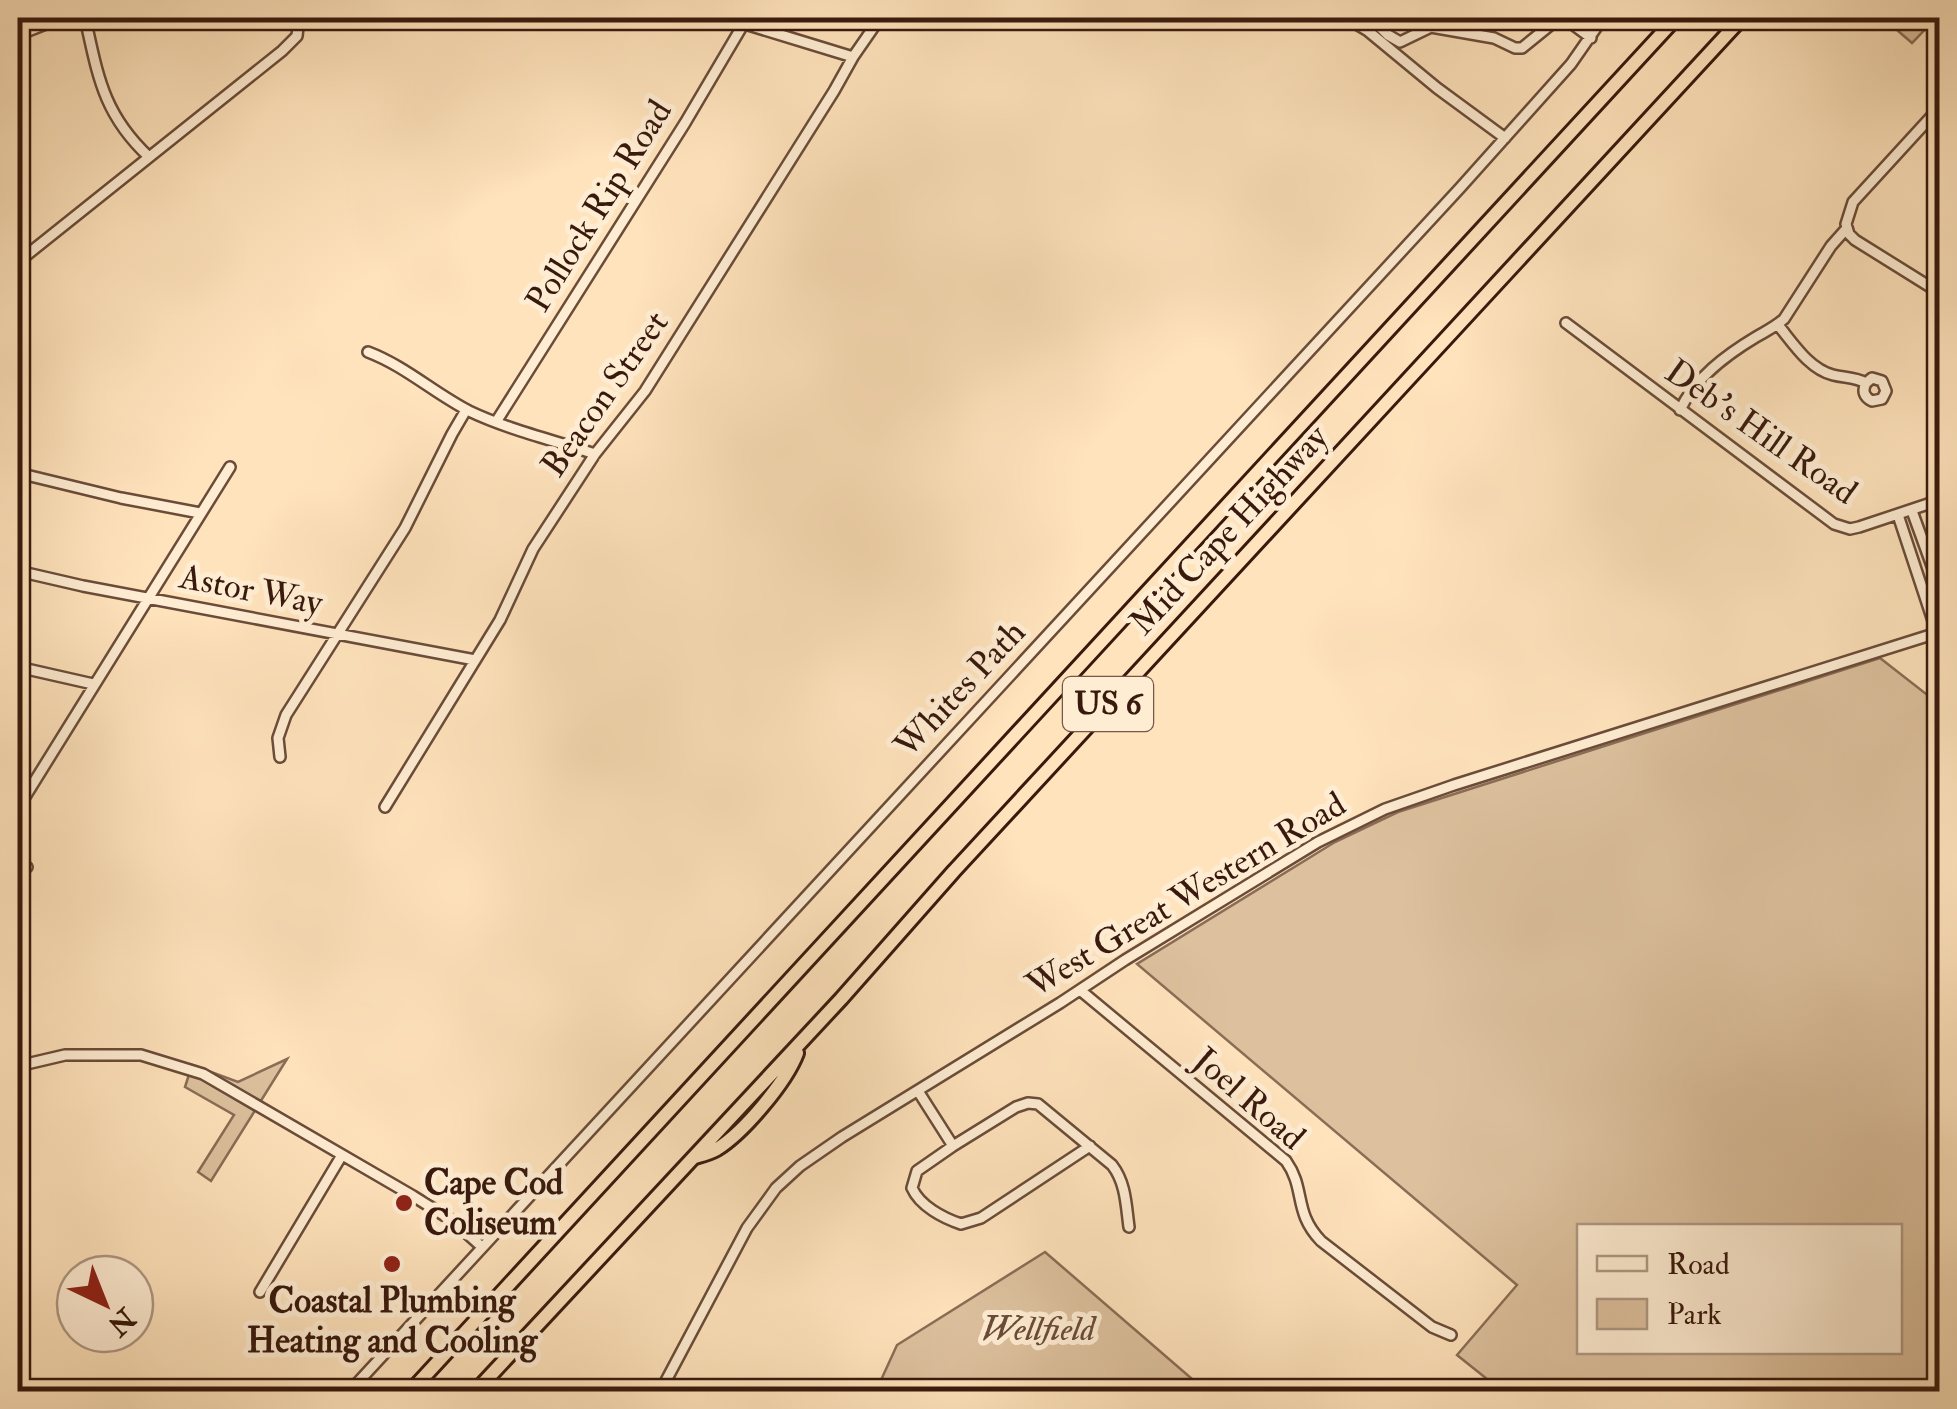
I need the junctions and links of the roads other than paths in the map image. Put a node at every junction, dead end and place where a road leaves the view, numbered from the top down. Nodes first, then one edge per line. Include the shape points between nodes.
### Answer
1 (61, 18) edge
2 (85, 18) edge
3 (299, 18) edge
4 (880, 18) edge
5 (1346, 18) edge
6 (1370, 18) edge
7 (1561, 18) edge
8 (1603, 18) edge
9 (1676, 18) edge
10 (1742, 18) edge
11 (746, 21) edge
12 (18, 35) edge
13 (1591, 38) junction
14 (853, 57) junction
15 (1940, 107) edge
16 (1505, 138) junction
17 (149, 157) junction
18 (1847, 228) junction
19 (19, 258) edge
20 (1940, 294) edge
21 (1566, 323) dead end
22 (1778, 325) junction
23 (368, 352) dead end
24 (1866, 383) dead end
25 (466, 410) junction
26 (1680, 410) junction
27 (496, 422) junction
28 (595, 454) junction
29 (230, 467) dead end
30 (18, 474) edge
31 (1940, 500) edge
32 (1912, 511) junction
33 (200, 513) junction
34 (1898, 516) junction
35 (18, 571) edge
36 (1940, 588) edge
37 (148, 598) junction
38 (1938, 632) edge
39 (338, 635) junction
40 (475, 660) junction
41 (18, 667) edge
42 (93, 684) junction
43 (280, 758) dead end
44 (384, 807) dead end
45 (18, 808) edge
46 (1080, 990) junction
47 (18, 1066) edge
48 (918, 1091) junction
49 (953, 1146) junction
50 (1090, 1146) junction
51 (342, 1155) junction
52 (1129, 1228) dead end
53 (482, 1247) junction
54 (260, 1292) dead end
55 (1451, 1336) dead end
56 (349, 1392) edge
57 (410, 1392) edge
58 (475, 1392) edge
59 (660, 1392) edge

1 - 12 street
2 - 17 street via 112,112
3 - 17 street via 297,36 282,51
4 - 14 street, Beacon Street
5 - 16 street
6 - 7 street via 1400,42 1431,27 1515,48
7 - 13 street
8 - 13 street, Whites Path
9 - 57 highway, Mid Cape Highway / US 6
10 - 58 highway, Mid Cape Highway / US 6 via 954,871 800,1044 788,1074 766,1101 728,1140 692,1158
11 - 14 street
11 - 27 street, Pollock Rip Road
13 - 16 street, Whites Path
14 - 28 street, Beacon Street via 675,345
15 - 18 street via 1852,202
16 - 53 street, Whites Path
17 - 19 street
18 - 20 street via 1854,240
18 - 22 street
21 - 26 street, Deb's Hill Road
22 - 24 street via 1815,366
22 - 26 street via 1728,355 1692,388
23 - 25 street
25 - 27 street
25 - 39 street via 405,528
26 - 34 street, Deb's Hill Road via 1834,524 1860,528
27 - 28 street
28 - 40 street, Beacon Street via 533,549
29 - 33 street
30 - 33 street
31 - 32 street, Deb's Hill Road
32 - 34 street, Deb's Hill Road
32 - 36 street
33 - 37 street
34 - 38 street
35 - 37 street, Astor Way
37 - 39 street, Astor Way
37 - 42 street
38 - 46 street, West Great Western Road via 1385,809 1309,848
39 - 40 street, Astor Way
39 - 43 street via 286,714
40 - 44 street, Beacon Street
41 - 42 street
42 - 45 street
46 - 48 street, West Great Western Road
46 - 55 street, Joel Road via 1286,1162 1303,1217 1321,1241
47 - 51 street via 65,1054 141,1055 203,1074
48 - 49 street
48 - 59 street, West Great Western Road via 824,1149 776,1188 738,1243
49 - 50 street via 1033,1102
49 - 50 street via 917,1171 912,1188 924,1204 961,1224 981,1218
50 - 52 street via 1119,1174
51 - 53 street via 453,1221
51 - 54 street
53 - 56 street, Whites Path

